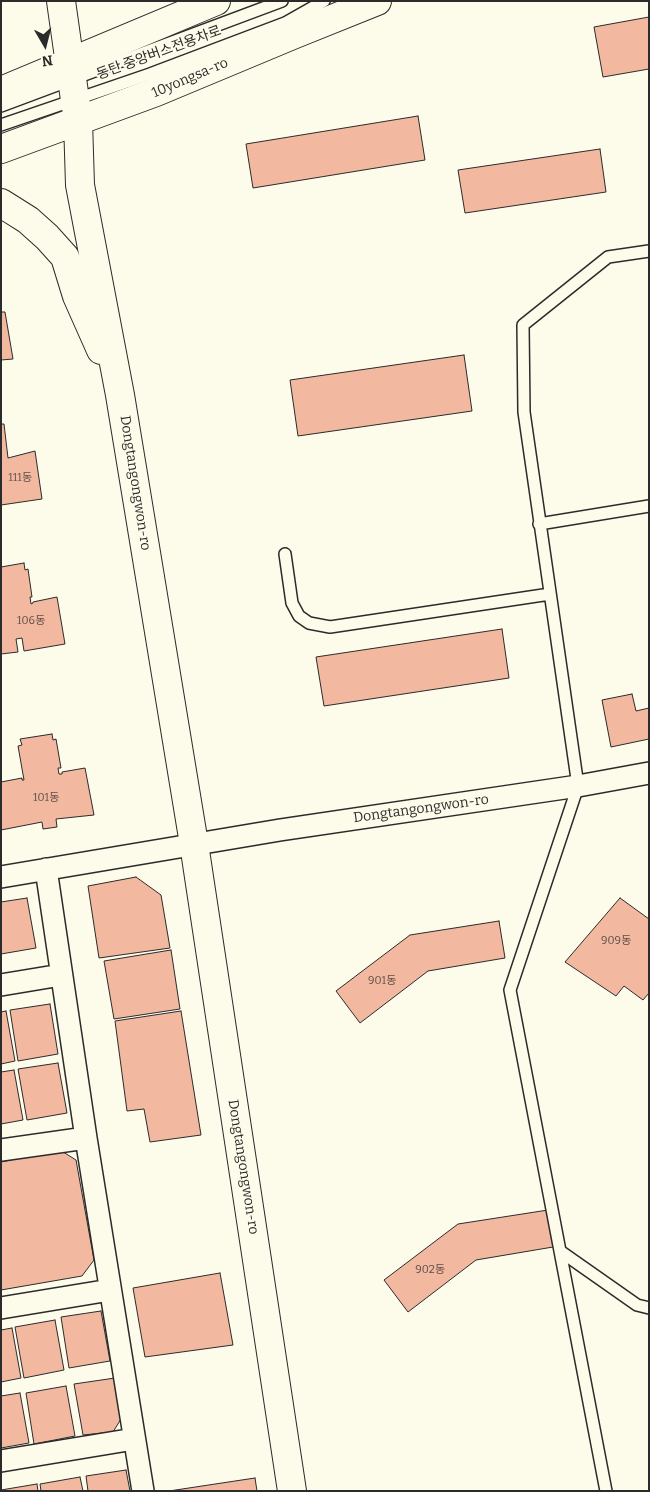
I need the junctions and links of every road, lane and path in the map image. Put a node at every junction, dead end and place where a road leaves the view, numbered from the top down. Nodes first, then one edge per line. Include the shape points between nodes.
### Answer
1 (62, 1) edge
2 (216, 1) edge
3 (282, 1) edge
4 (324, 1) edge
5 (377, 1) edge
6 (1, 91) edge
7 (74, 91) junction
8 (1, 106) edge
9 (1, 125) edge
10 (1, 149) edge
11 (1, 203) edge
12 (649, 251) edge
13 (120, 395) junction
14 (649, 506) edge
15 (539, 524) junction
16 (285, 554) dead end
17 (550, 594) junction
18 (649, 772) edge
19 (578, 786) junction
20 (194, 844) junction
21 (46, 869) junction
22 (1, 877) edge
23 (61, 975) junction
24 (1, 985) edge
25 (86, 1138) junction
26 (1, 1150) edge
27 (560, 1251) junction
28 (110, 1290) junction
29 (1, 1308) edge
30 (649, 1308) edge
31 (134, 1439) junction
32 (1, 1461) edge
33 (143, 1491) edge
34 (292, 1491) edge
35 (606, 1491) edge

1 - 7 street, Dongtangongwon-ro
2 - 7 street, 10yongsa-ro
3 - 7 lane, 동탄 중앙버스전용차로
4 - 7 lane, 동탄 중앙버스전용차로 via 285,23 150,74
5 - 7 street, 10yongsa-ro via 156,92
6 - 7 street, 10yongsa-ro
7 - 8 lane, 동탄 중앙버스전용차로
7 - 9 lane, 동탄 중앙버스전용차로
7 - 10 street, 10yongsa-ro
7 - 13 street, Dongtangongwon-ro via 80,184
11 - 13 street via 28,220 65,257 77,296
12 - 15 lane via 608,257 523,325 524,412
13 - 20 street, Dongtangongwon-ro
14 - 15 lane
15 - 17 lane
16 - 17 lane via 292,603 299,616 309,623 330,627
17 - 19 lane
18 - 19 street, Dongtangongwon-ro
19 - 20 street, Dongtangongwon-ro
19 - 27 lane via 510,990
20 - 21 street
20 - 34 street, Dongtangongwon-ro
21 - 22 street
21 - 23 street
23 - 24 street
23 - 25 street
25 - 26 street
25 - 28 street
27 - 30 lane via 637,1305
27 - 35 lane
28 - 29 street
28 - 31 street
31 - 32 street
31 - 33 street

